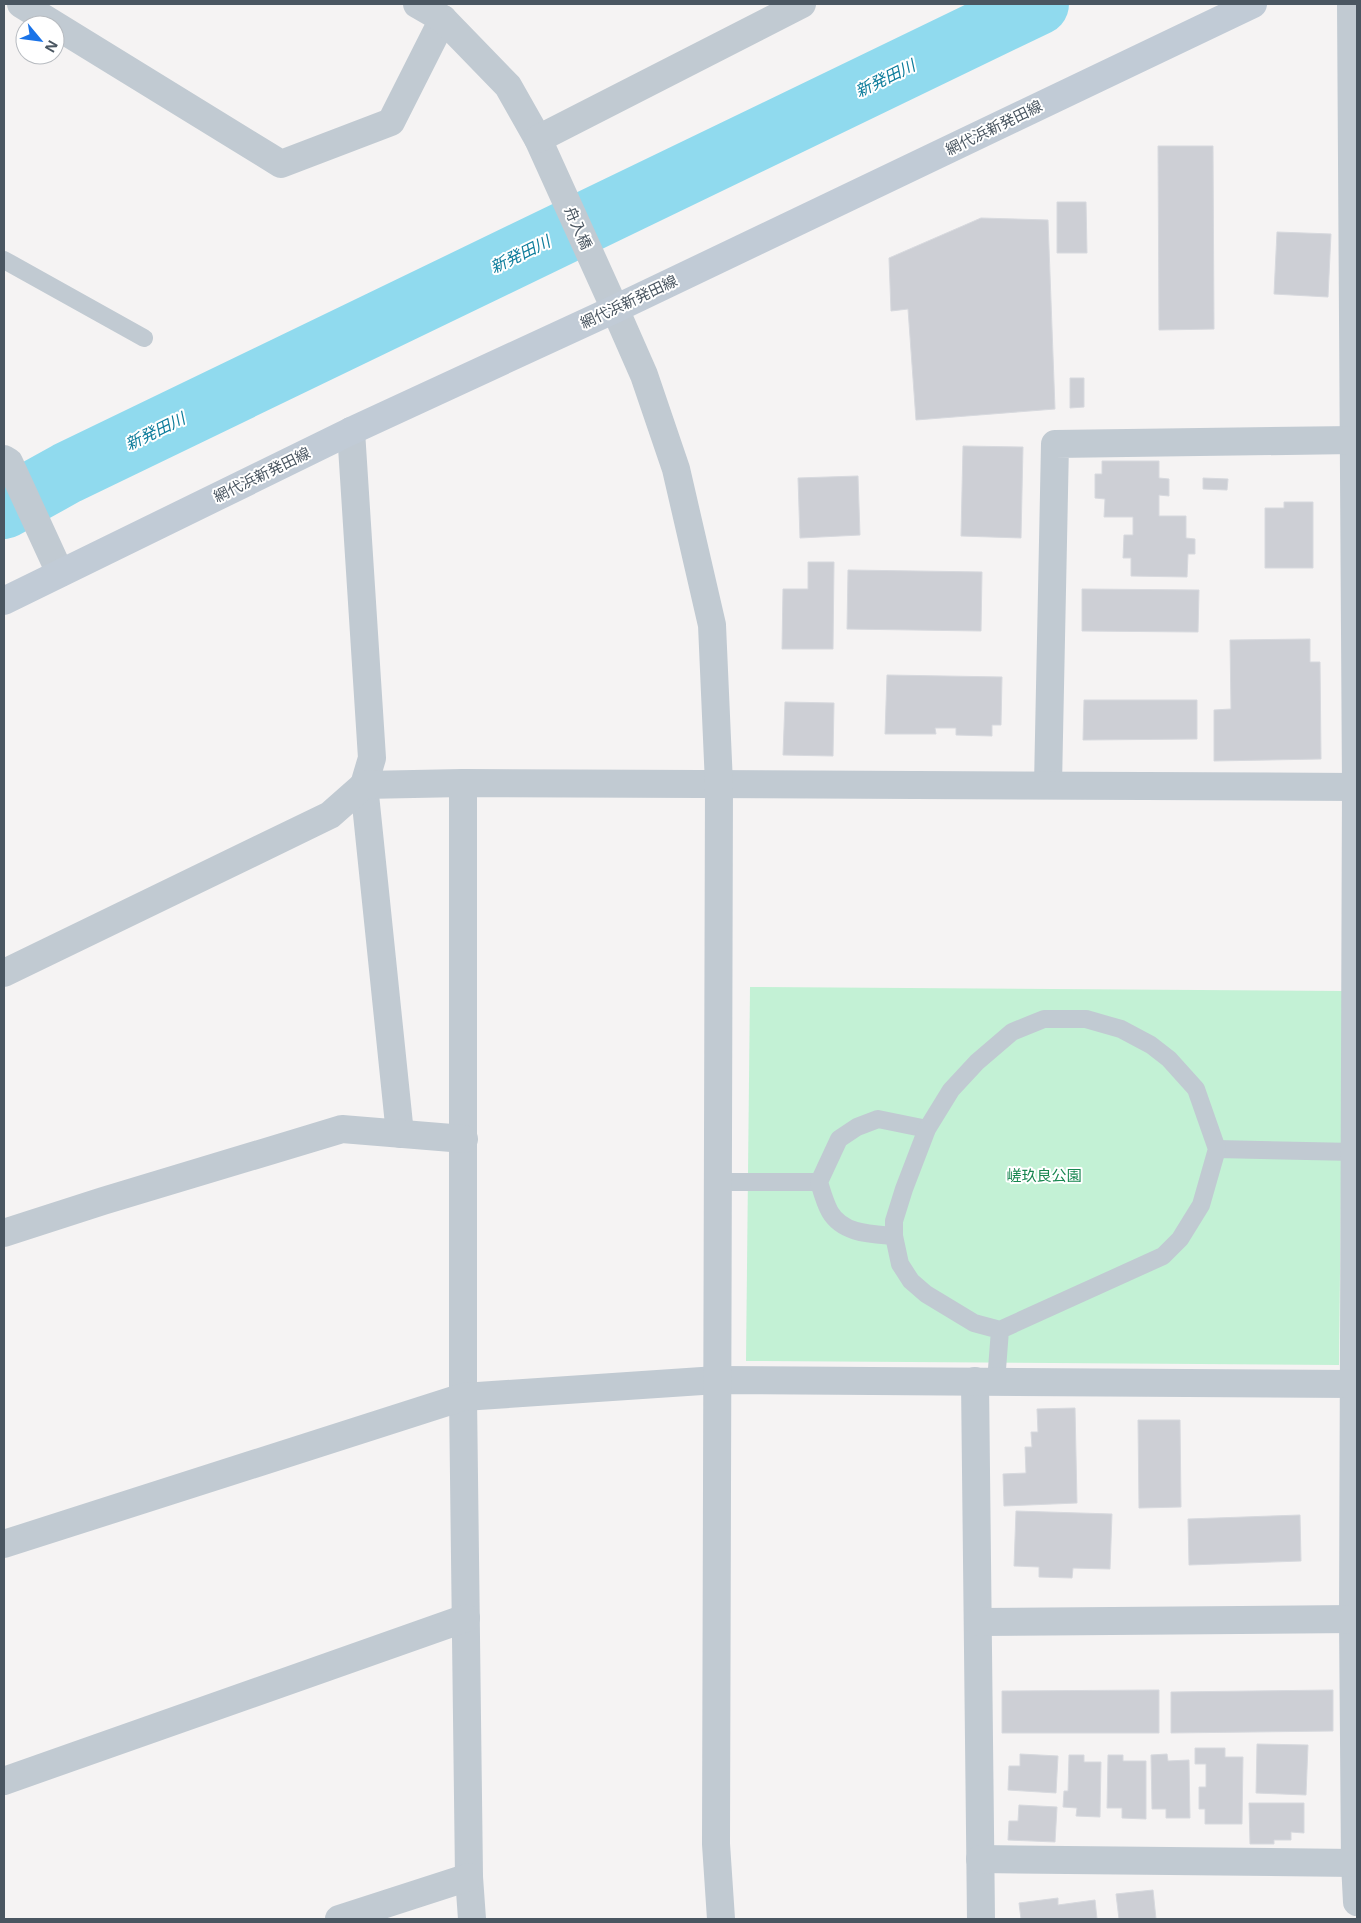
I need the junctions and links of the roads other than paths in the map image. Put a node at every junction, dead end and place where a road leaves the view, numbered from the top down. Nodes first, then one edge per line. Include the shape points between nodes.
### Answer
1 (21, 4) edge
2 (417, 4) edge
3 (802, 4) edge
4 (1253, 4) edge
5 (1351, 4) edge
6 (443, 19) junction
7 (538, 139) junction
8 (4, 260) edge
9 (615, 309) junction
10 (144, 338) dead end
11 (351, 432) junction
12 (1354, 440) junction
13 (6, 460) edge
14 (60, 573) junction
15 (4, 601) edge
16 (463, 783) junction
17 (719, 784) junction
18 (364, 785) junction
19 (1048, 785) junction
20 (1356, 787) edge
21 (4, 973) edge
22 (927, 1129) junction
23 (400, 1134) junction
24 (464, 1139) junction
25 (1217, 1149) junction
26 (1354, 1152) junction
27 (718, 1182) junction
28 (819, 1182) junction
29 (4, 1233) edge
30 (894, 1236) junction
31 (1000, 1330) junction
32 (717, 1380) junction
33 (985, 1382) junction
34 (1354, 1384) junction
35 (463, 1397) junction
36 (4, 1544) edge
37 (466, 1618) junction
38 (1353, 1619) junction
39 (978, 1622) junction
40 (4, 1780) edge
41 (980, 1859) junction
42 (1354, 1863) junction
43 (470, 1877) junction
44 (1357, 1902) edge
45 (339, 1919) edge
46 (472, 1919) edge
47 (721, 1919) edge
48 (981, 1919) edge

1 - 6 street via 281,164 391,122
2 - 6 street, 舟入橋
3 - 7 street
4 - 9 main road, 網代浜新発田線
5 - 12 street
6 - 7 street, 舟入橋 via 508,86
7 - 9 street, 舟入橋
8 - 10 lane
9 - 11 main road, 網代浜新発田線
9 - 17 street, 舟入橋 via 644,375 676,469 712,625
11 - 14 main road, 網代浜新発田線
11 - 18 street via 372,758
12 - 19 street via 1055,444
12 - 20 street
13 - 14 street
14 - 15 main road, 網代浜新発田線
16 - 17 street
16 - 18 street
16 - 24 street
17 - 19 street
17 - 27 street, 舟入橋
18 - 21 street via 330,815
18 - 23 street
19 - 20 street
20 - 26 street
22 - 25 lane via 952,1090 977,1062 1012,1032 1044,1019 1086,1019 1121,1029 1169,1059 1196,1089
22 - 28 lane via 878,1119 857,1127 839,1139
22 - 30 lane via 894,1221
23 - 24 street
23 - 29 street via 342,1129
24 - 35 street
25 - 26 lane
25 - 31 lane via 1201,1205 1180,1239 1162,1256
26 - 34 street
27 - 28 lane
27 - 32 street, 舟入橋
28 - 30 lane via 830,1212 840,1223 862,1233
30 - 31 lane via 900,1264 921,1290 974,1322
31 - 33 lane
32 - 33 street
32 - 35 street
32 - 47 street, 舟入橋 via 716,1844
33 - 34 street
33 - 39 street
34 - 38 street
35 - 36 street
35 - 37 street
37 - 40 street
37 - 43 street
38 - 39 street
38 - 42 street
39 - 41 street
41 - 42 street
41 - 48 street
42 - 44 street
43 - 45 street
43 - 46 street

